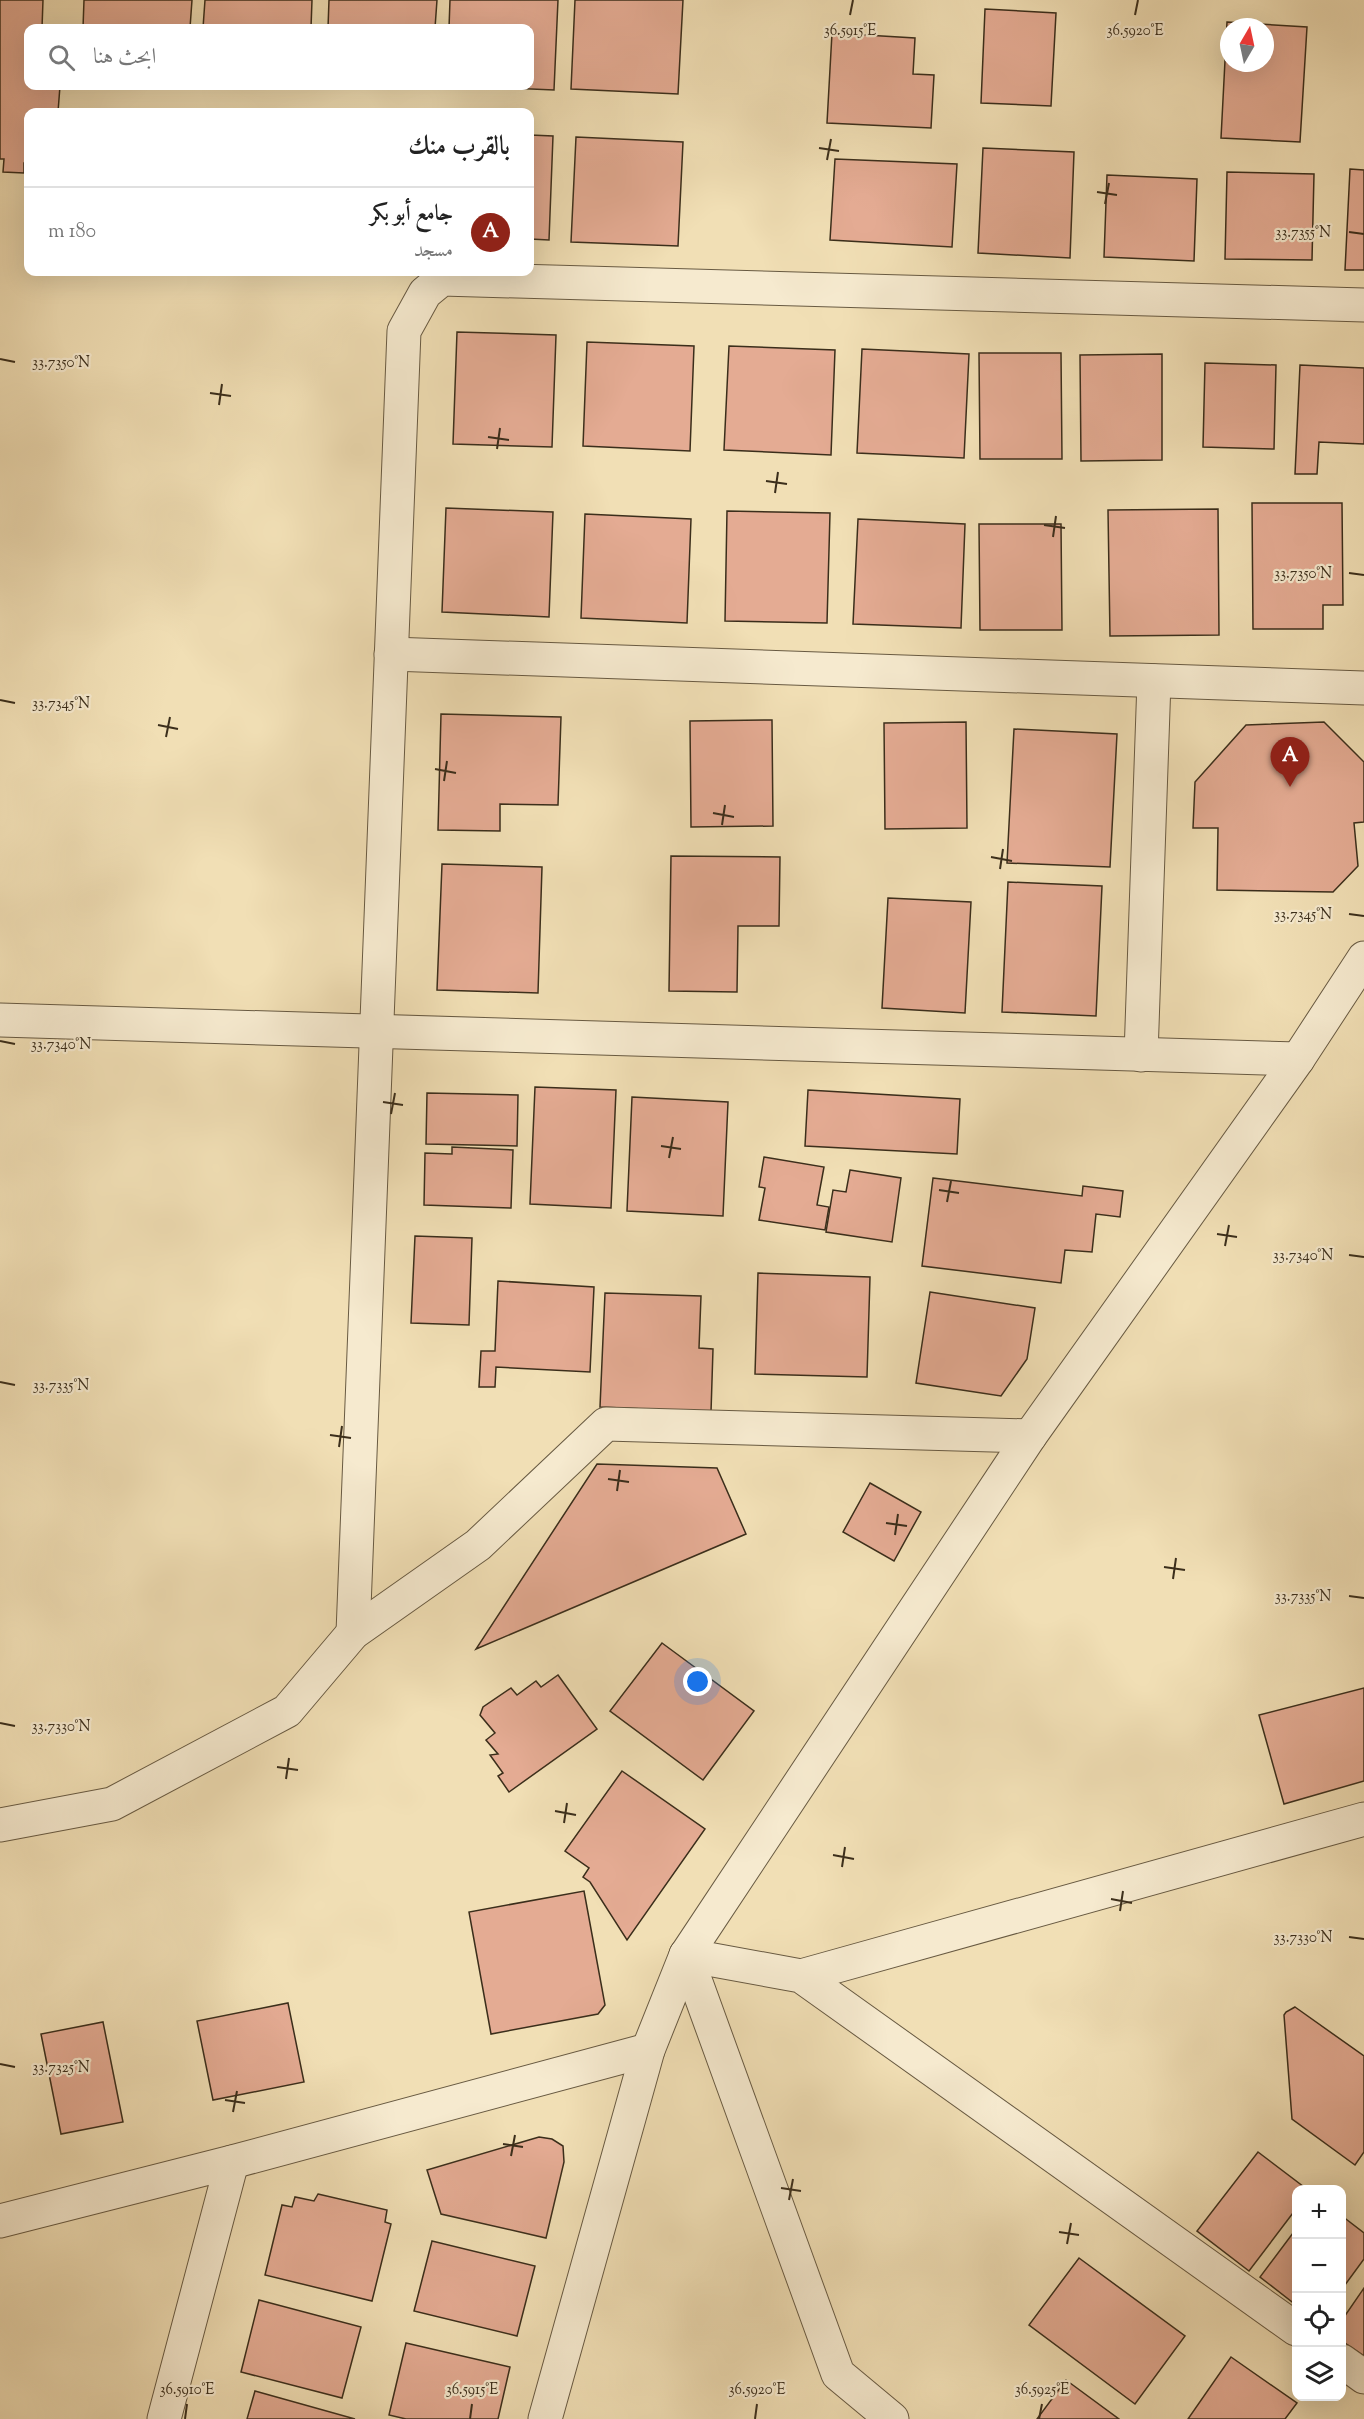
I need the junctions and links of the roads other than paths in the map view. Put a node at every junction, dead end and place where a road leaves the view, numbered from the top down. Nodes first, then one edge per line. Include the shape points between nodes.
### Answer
1 (1364, 305) edge
2 (391, 654) junction
3 (1154, 681) junction
4 (1364, 688) edge
5 (1364, 958) edge
6 (0, 1020) edge
7 (376, 1031) junction
8 (1141, 1055) junction
9 (1298, 1059) junction
10 (1030, 1436) junction
11 (353, 1632) junction
12 (1364, 1819) edge
13 (0, 1825) edge
14 (686, 1955) junction
15 (801, 1976) junction
16 (648, 2050) junction
17 (232, 2162) junction
18 (0, 2221) edge
19 (1292, 2326) edge
20 (1346, 2364) edge
21 (1364, 2377) edge
22 (164, 2419) edge
23 (545, 2419) edge
24 (892, 2419) edge

1 - 2 street via 442,279 425,293 404,331
2 - 3 street
2 - 7 street
3 - 4 street
3 - 8 street
5 - 9 street
6 - 7 street
7 - 8 street
7 - 11 street
8 - 9 street
9 - 10 street
10 - 11 street via 606,1424 478,1545
10 - 14 street
11 - 13 street via 287,1711 112,1804
12 - 15 street
14 - 15 street
14 - 16 street
14 - 24 street via 838,2374
15 - 19 street
16 - 17 street
16 - 23 street
17 - 18 street
17 - 22 street
20 - 21 street

